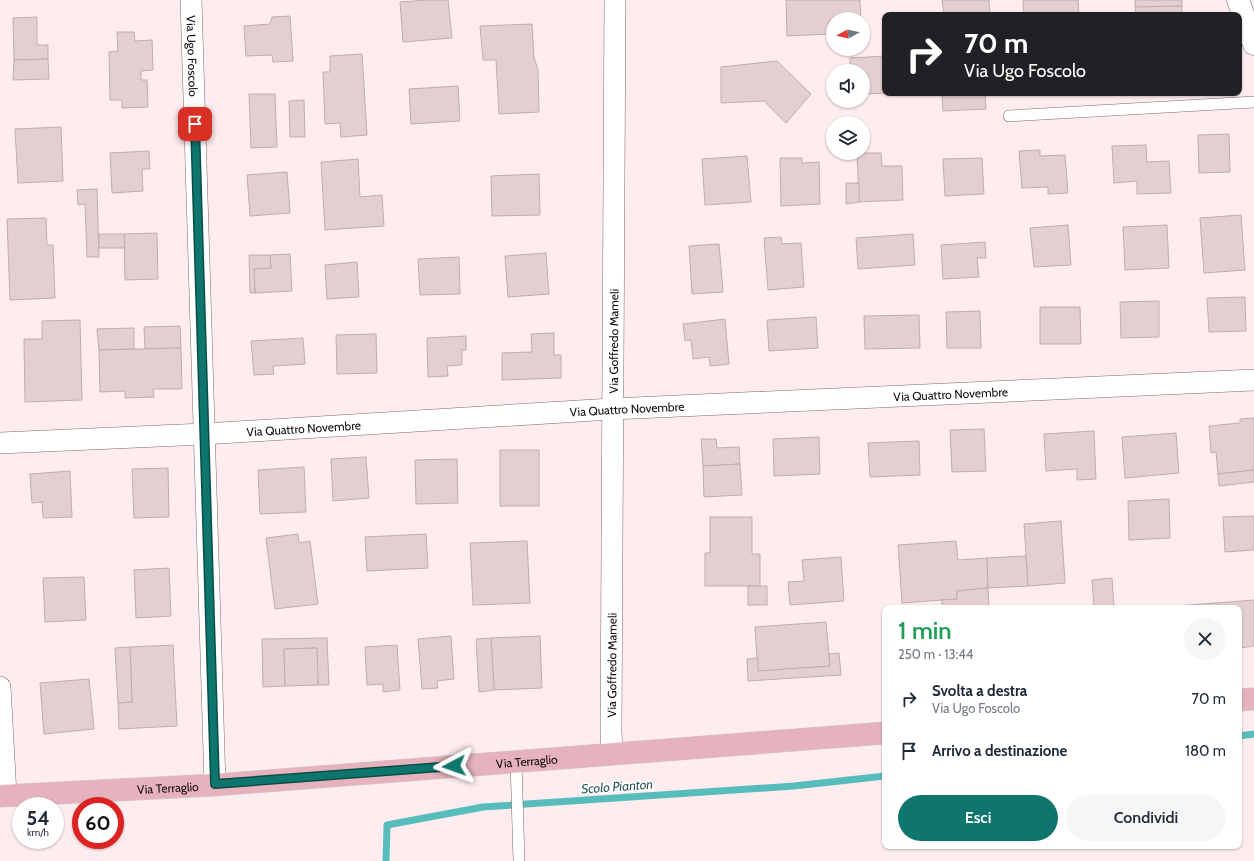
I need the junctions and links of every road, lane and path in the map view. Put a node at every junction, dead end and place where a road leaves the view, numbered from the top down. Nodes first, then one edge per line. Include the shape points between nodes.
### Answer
1 (191, 0) edge
2 (615, 0) edge
3 (1239, 0) edge
4 (1254, 44) edge
5 (1254, 102) edge
6 (1010, 116) dead end
7 (1254, 380) edge
8 (612, 409) junction
9 (204, 434) junction
10 (0, 442) edge
11 (0, 687) edge
12 (1254, 699) edge
13 (1242, 700) edge
14 (882, 733) edge
15 (612, 754) junction
16 (516, 761) junction
17 (215, 784) junction
18 (3, 795) edge
19 (519, 861) edge

1 - 9 street, Via Ugo Foscolo
2 - 8 street, Via Goffredo Mameli
3 - 4 street
5 - 6 lane
7 - 8 street, Via Quattro Novembre
8 - 9 street, Via Quattro Novembre
8 - 15 street, Via Goffredo Mameli
9 - 10 street, Via Quattro Novembre
9 - 17 street, Via Ugo Foscolo
11 - 18 street
12 - 13 main road
14 - 15 main road, Via Terraglio
15 - 16 main road, Via Terraglio
16 - 17 main road, Via Terraglio
16 - 19 lane
17 - 18 main road, Via Terraglio

